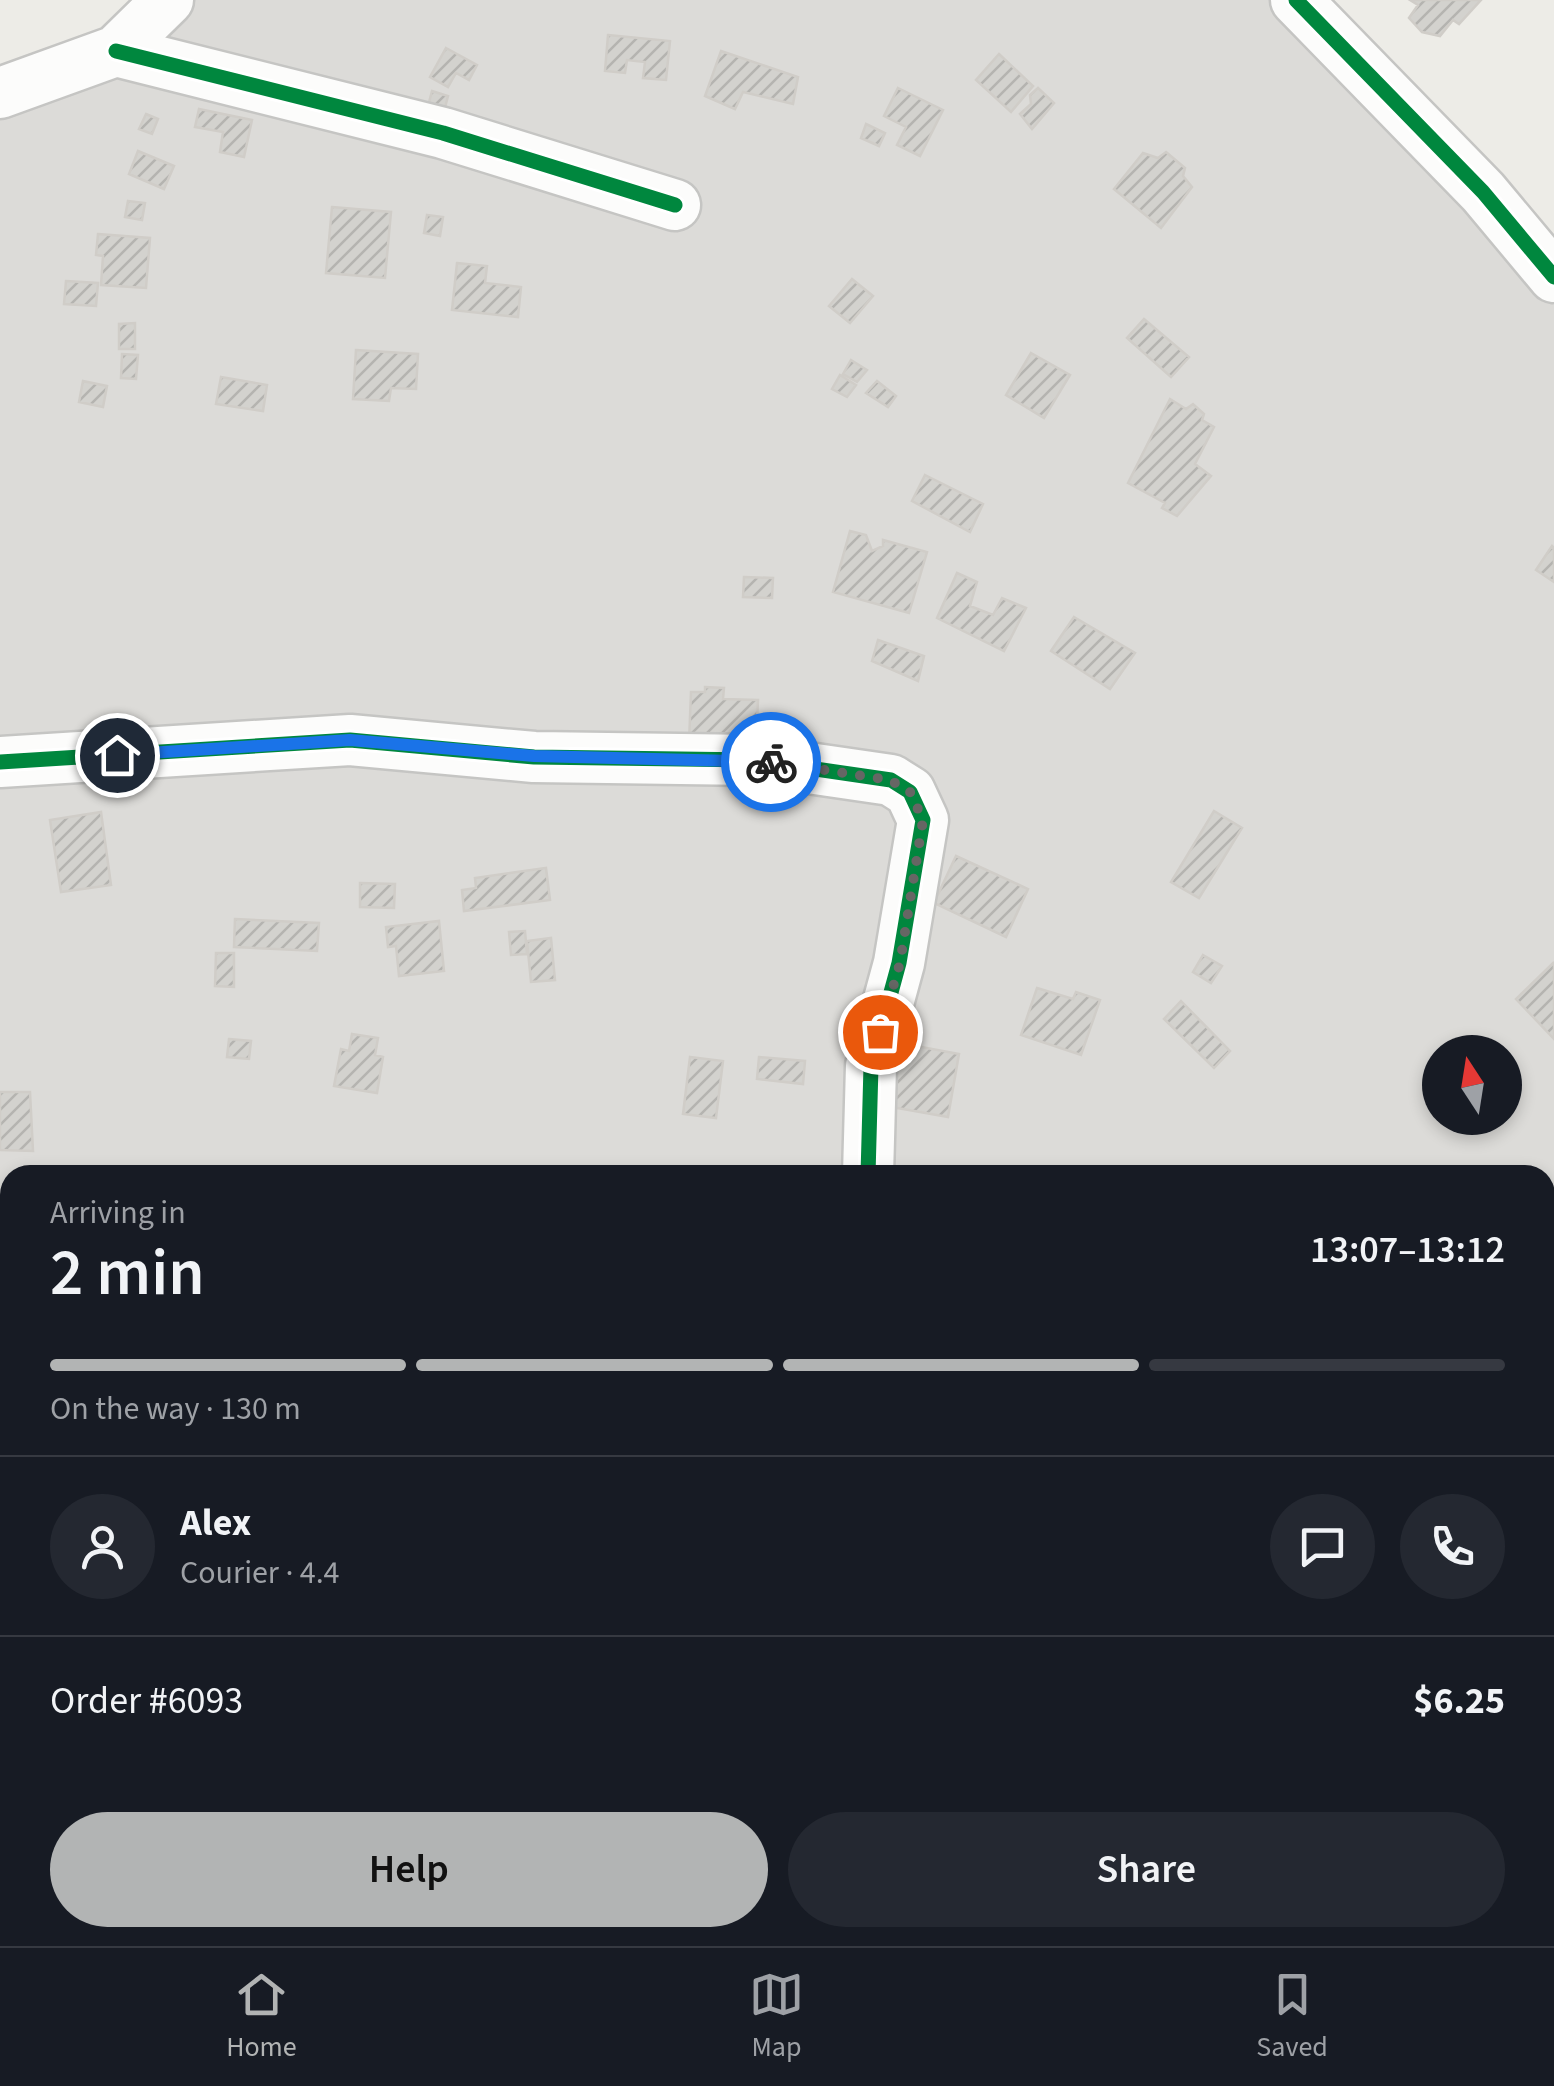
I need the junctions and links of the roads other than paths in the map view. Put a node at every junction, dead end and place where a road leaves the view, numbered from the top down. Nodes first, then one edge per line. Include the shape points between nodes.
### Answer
1 (168, 0) edge
2 (1296, 0) edge
3 (116, 51) junction
4 (0, 92) edge
5 (675, 206) dead end
6 (1554, 276) edge
7 (0, 762) edge
8 (868, 1165) edge

1 - 3 street
2 - 6 street via 1483,192
3 - 4 street
3 - 5 street via 443,133
7 - 8 street via 350,740 534,756 754,760 890,780 910,792 923,820 900,963 870,1066

